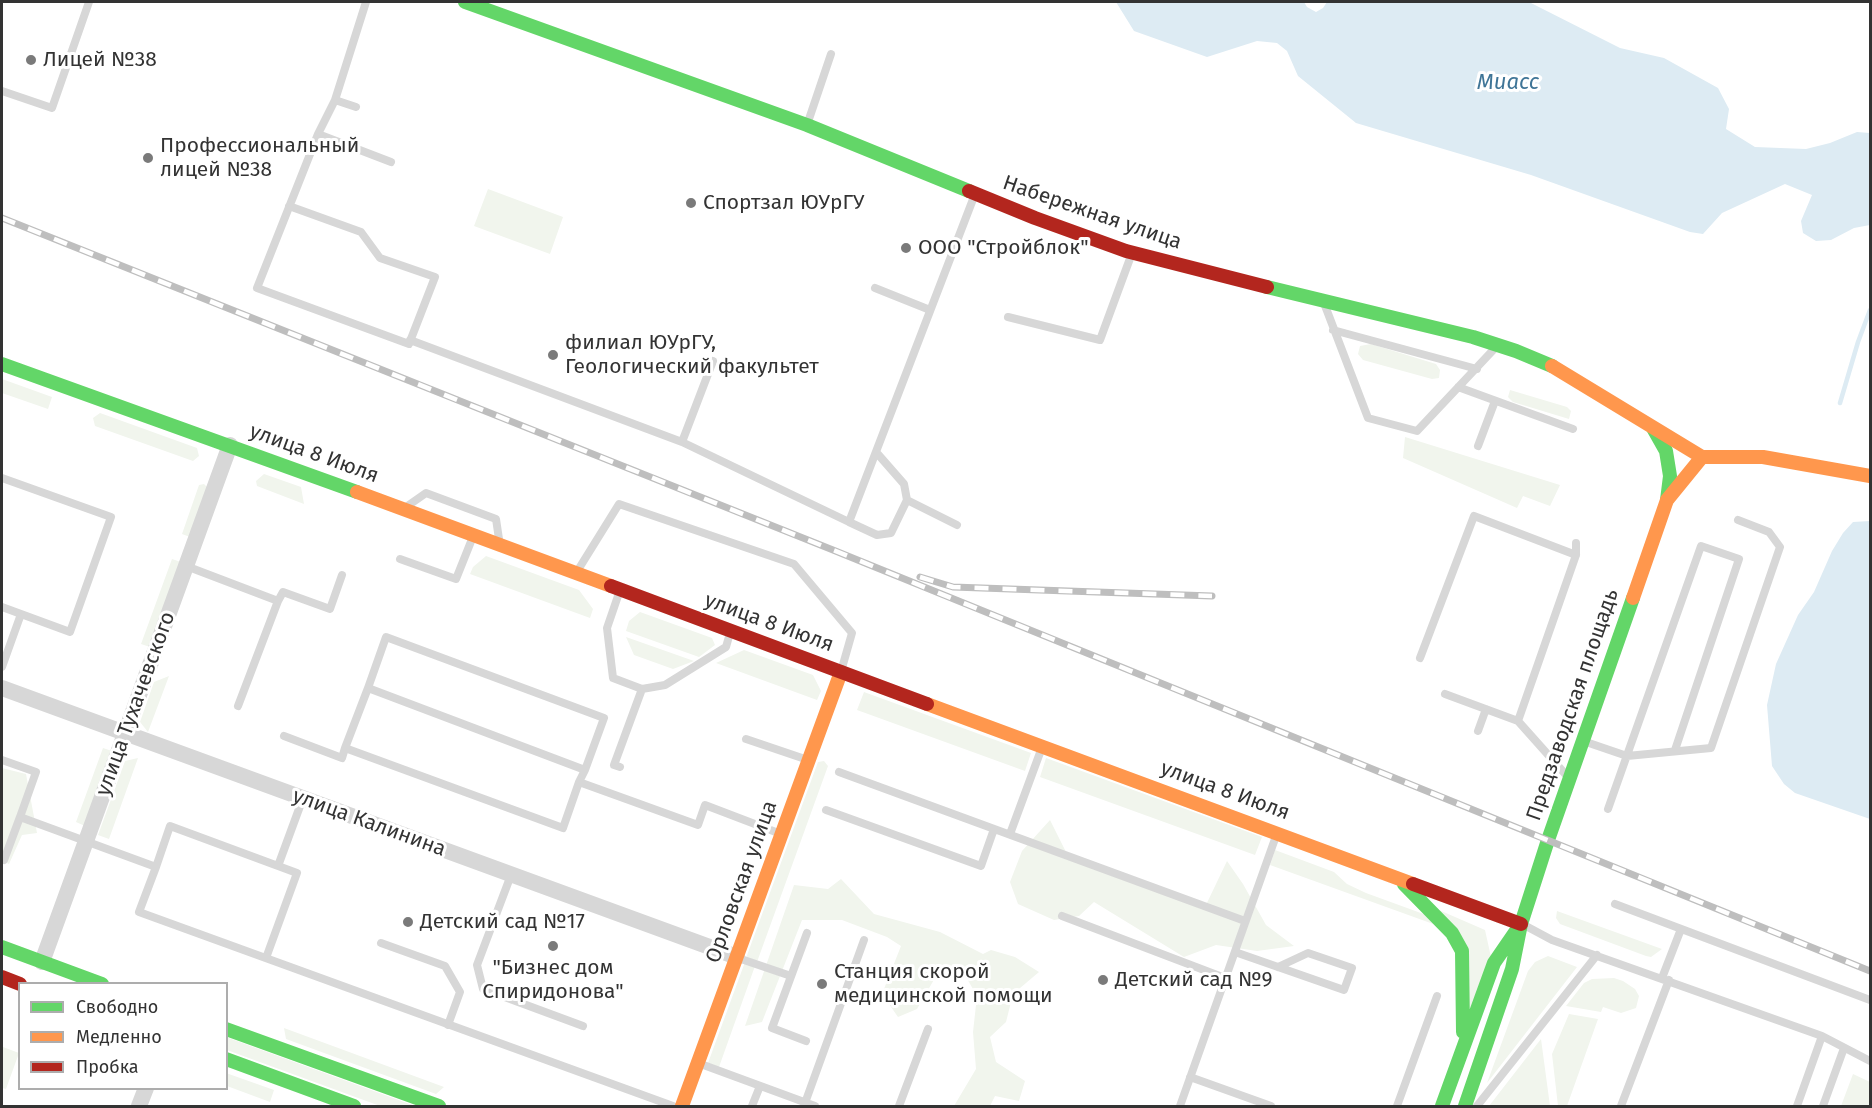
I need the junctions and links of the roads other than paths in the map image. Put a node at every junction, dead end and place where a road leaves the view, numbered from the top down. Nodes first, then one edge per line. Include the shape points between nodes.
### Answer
1 (89, 2) edge
2 (366, 2) edge
3 (465, 2) edge
4 (831, 54) dead end
5 (2, 91) edge
6 (334, 100) junction
7 (356, 107) dead end
8 (807, 125) junction
9 (318, 134) junction
10 (391, 162) dead end
11 (975, 193) junction
12 (290, 206) junction
13 (1132, 253) junction
14 (875, 288) dead end
15 (1322, 300) junction
16 (930, 310) junction
17 (1008, 317) dead end
18 (1333, 330) junction
19 (410, 340) junction
20 (1498, 345) junction
21 (713, 361) dead end
22 (2, 364) edge
23 (1477, 369) junction
24 (1458, 387) junction
25 (1495, 401) junction
26 (1653, 428) junction
27 (1573, 429) dead end
28 (682, 442) junction
29 (230, 445) junction
30 (1478, 446) dead end
31 (876, 452) junction
32 (1702, 457) junction
33 (1870, 476) edge
34 (2, 478) edge
35 (1667, 500) junction
36 (907, 501) junction
37 (402, 509) junction
38 (1738, 520) dead end
39 (849, 522) junction
40 (957, 525) dead end
41 (473, 536) junction
42 (1576, 543) dead end
43 (500, 546) junction
44 (1576, 555) junction
45 (400, 559) dead end
46 (186, 566) junction
47 (576, 574) junction
48 (342, 575) dead end
49 (620, 590) junction
50 (278, 601) junction
51 (2, 607) edge
52 (21, 614) junction
53 (731, 631) junction
54 (1420, 658) dead end
55 (2, 667) edge
56 (841, 672) junction
57 (2, 688) edge
58 (368, 688) junction
59 (642, 689) junction
60 (1445, 694) dead end
61 (238, 706) dead end
62 (1486, 709) junction
63 (1518, 721) junction
64 (1478, 732) dead end
65 (125, 733) junction
66 (284, 736) dead end
67 (746, 739) dead end
68 (1582, 740) junction
69 (1042, 746) junction
70 (345, 748) junction
71 (1675, 750) junction
72 (1627, 756) junction
73 (2, 760) edge
74 (809, 760) junction
75 (620, 767) dead end
76 (585, 770) junction
77 (839, 771) dead end
78 (1569, 778) junction
79 (579, 782) junction
80 (303, 798) junction
81 (1608, 809) dead end
82 (826, 810) dead end
83 (20, 817) junction
84 (994, 829) junction
85 (1277, 833) junction
86 (1010, 834) junction
87 (782, 835) junction
88 (86, 841) junction
89 (2, 859) edge
90 (278, 866) junction
91 (156, 867) junction
92 (510, 875) junction
93 (1397, 878) junction
94 (1616, 904) dead end
95 (1062, 916) dead end
96 (1245, 921) junction
97 (1521, 924) junction
98 (1681, 929) junction
99 (807, 933) dead end
100 (864, 940) dead end
101 (381, 942) dead end
102 (2, 947) edge
103 (1235, 952) junction
104 (1597, 955) junction
105 (737, 957) junction
106 (266, 958) junction
107 (42, 962) junction
108 (1278, 967) junction
109 (791, 976) junction
110 (2, 977) edge
111 (1226, 978) junction
112 (1666, 979) junction
113 (97, 982) edge
114 (18, 983) edge
115 (1437, 996) dead end
116 (1870, 1000) edge
117 (448, 1025) junction
118 (583, 1026) dead end
119 (928, 1029) dead end
120 (228, 1030) edge
121 (1822, 1036) junction
122 (806, 1041) dead end
123 (1844, 1048) junction
124 (1462, 1051) junction
125 (228, 1060) edge
126 (1870, 1061) edge
127 (698, 1063) junction
128 (1190, 1077) junction
129 (760, 1086) junction
130 (146, 1090) edge
131 (805, 1102) junction
132 (1622, 1106) edge
133 (139, 1107) edge
134 (354, 1107) edge
135 (439, 1107) edge
136 (673, 1107) edge
137 (682, 1107) edge
138 (753, 1107) edge
139 (816, 1107) edge
140 (899, 1107) edge
141 (1180, 1107) edge
142 (1270, 1107) edge
143 (1398, 1107) edge
144 (1442, 1107) edge
145 (1465, 1107) edge
146 (1477, 1107) edge
147 (1797, 1107) edge
148 (1823, 1107) edge

1 - 5 lane via 52,108
2 - 6 lane
3 - 8 main road, Набережная улица
4 - 8 lane
6 - 7 lane
6 - 9 lane
8 - 11 main road, Набережная улица
9 - 10 lane
9 - 12 lane
11 - 13 main road, Набережная улица
11 - 16 lane
12 - 19 lane via 361,232 380,258 435,277
12 - 19 lane via 257,288 409,344
13 - 15 main road, Набережная улица
13 - 17 lane via 1100,340
14 - 16 lane
15 - 18 lane
15 - 20 main road, Набережная улица
16 - 31 lane
18 - 23 lane
18 - 24 lane via 1368,418 1417,431
19 - 28 lane
20 - 23 lane
20 - 26 main road, Набережная улица via 1549,365
21 - 28 lane
22 - 29 main road, улица 8 Июля
23 - 24 lane
24 - 25 lane
25 - 27 lane
25 - 30 lane
26 - 32 main road, Набережная улица
26 - 35 main road via 1666,451 1670,476
28 - 39 lane
29 - 37 main road, улица 8 Июля
29 - 46 street, улица Тухачевского
31 - 36 lane via 904,484
31 - 39 lane
32 - 33 main road via 1764,457
32 - 35 main road
34 - 52 lane via 111,518 70,632
35 - 68 main road, Предзаводская площадь
36 - 39 lane via 891,533 877,535
36 - 40 lane
37 - 41 main road, улица 8 Июля
37 - 43 lane via 426,493 496,519
38 - 71 lane via 1769,532 1780,548 1711,748
41 - 43 main road, улица 8 Июля
41 - 45 lane via 456,579
42 - 44 lane
43 - 47 main road, улица 8 Июля
44 - 54 lane via 1474,516
44 - 63 lane
46 - 50 lane
46 - 65 street, улица Тухачевского
47 - 49 main road, улица 8 Июля
47 - 56 lane via 620,504 794,564 852,633
48 - 50 lane via 330,609 283,592
49 - 53 main road, улица 8 Июля
49 - 59 lane via 607,628 613,678
50 - 61 lane
51 - 52 lane
52 - 55 lane
53 - 56 main road, улица 8 Июля
53 - 59 lane via 726,647 665,685
56 - 69 main road, улица 8 Июля
56 - 74 main road, Орловская улица
57 - 65 street, улица Калинина
58 - 70 lane
58 - 76 lane
58 - 76 lane via 386,637 604,718
59 - 75 lane via 614,765
60 - 62 lane
62 - 63 lane
62 - 64 lane
63 - 78 lane
65 - 80 street, улица Калинина
65 - 88 street, улица Тухачевского
66 - 70 lane via 342,758
67 - 74 lane
68 - 72 lane
68 - 78 main road, Предзаводская площадь
69 - 85 main road, улица 8 Июля
69 - 86 lane
70 - 79 lane via 563,828
71 - 72 lane
71 - 72 lane via 1739,559 1701,546
72 - 81 lane
73 - 83 lane via 36,772
74 - 87 main road, Орловская улица
76 - 79 lane
77 - 84 lane
78 - 97 main road, Предзаводская площадь
79 - 87 lane via 698,825 705,805
80 - 90 lane
80 - 92 street, улица Калинина
82 - 84 lane via 981,866
83 - 88 lane
83 - 89 lane
84 - 86 lane
85 - 93 main road, улица 8 Июля
85 - 96 lane
86 - 96 lane
87 - 105 main road, Орловская улица
88 - 91 lane
88 - 107 street, улица Тухачевского
90 - 91 lane via 170,826
90 - 106 lane via 297,873
91 - 106 lane via 139,912
92 - 105 street, улица Калинина
92 - 118 lane via 477,965 483,989
93 - 97 main road, улица 8 Июля
93 - 124 main road via 1452,933 1462,951
94 - 98 lane
95 - 111 lane
96 - 103 lane
97 - 104 lane via 1552,940
97 - 124 main road, Предзаводская площадь via 1494,963
97 - 145 main road, Предзаводская площадь via 1512,969
98 - 112 lane
98 - 116 lane
99 - 109 lane
100 - 131 lane
101 - 117 lane via 445,966 460,992
102 - 107 main road
103 - 108 lane
103 - 111 lane
104 - 112 lane
104 - 146 lane
105 - 109 lane
105 - 127 main road, Орловская улица
106 - 117 lane
107 - 113 main road
108 - 108 lane via 1344,990 1352,968 1308,953
109 - 122 lane via 772,1028
110 - 114 main road
111 - 128 lane
112 - 121 lane
112 - 132 lane
115 - 143 lane
117 - 136 lane
119 - 140 lane
120 - 135 main road
121 - 123 lane
121 - 147 lane
123 - 126 lane
123 - 148 lane
124 - 144 main road, Предзаводская площадь
125 - 134 main road
127 - 129 lane
127 - 137 main road, Орловская улица
128 - 141 lane
128 - 142 lane
129 - 131 lane
129 - 138 lane
130 - 133 street
131 - 139 lane

